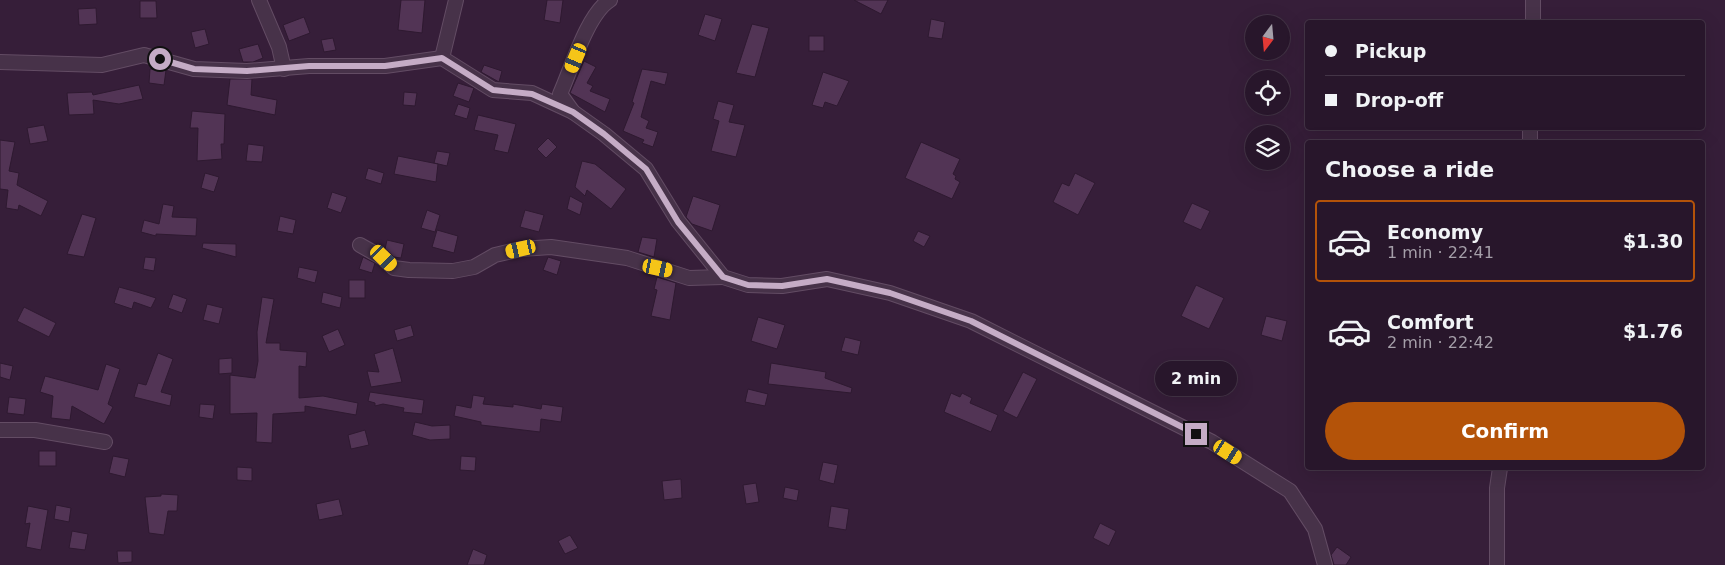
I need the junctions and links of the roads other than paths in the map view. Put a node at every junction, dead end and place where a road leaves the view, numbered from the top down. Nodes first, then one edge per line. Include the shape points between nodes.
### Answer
1 (259, 0) edge
2 (456, 0) edge
3 (610, 0) edge
4 (1533, 0) edge
5 (1533, 20) edge
6 (442, 58) junction
7 (0, 62) edge
8 (284, 69) junction
9 (573, 112) junction
10 (360, 245) dead end
11 (723, 277) junction
12 (0, 430) edge
13 (105, 442) dead end
14 (1500, 470) edge
15 (1325, 565) edge
16 (1497, 565) edge

1 - 8 street
2 - 6 street
3 - 9 street via 592,20 560,94
4 - 5 street
6 - 8 street via 385,66
6 - 9 street via 493,90 532,94
7 - 8 street via 102,65 144,55 194,69
9 - 11 street via 646,169 678,222
10 - 11 street via 384,258 394,268 409,270 474,267 495,255 551,247 627,258 689,278
11 - 15 street via 748,285 774,286 827,279 890,293 971,321 1212,442 1290,492 1315,529
12 - 13 street via 35,430
14 - 16 street

